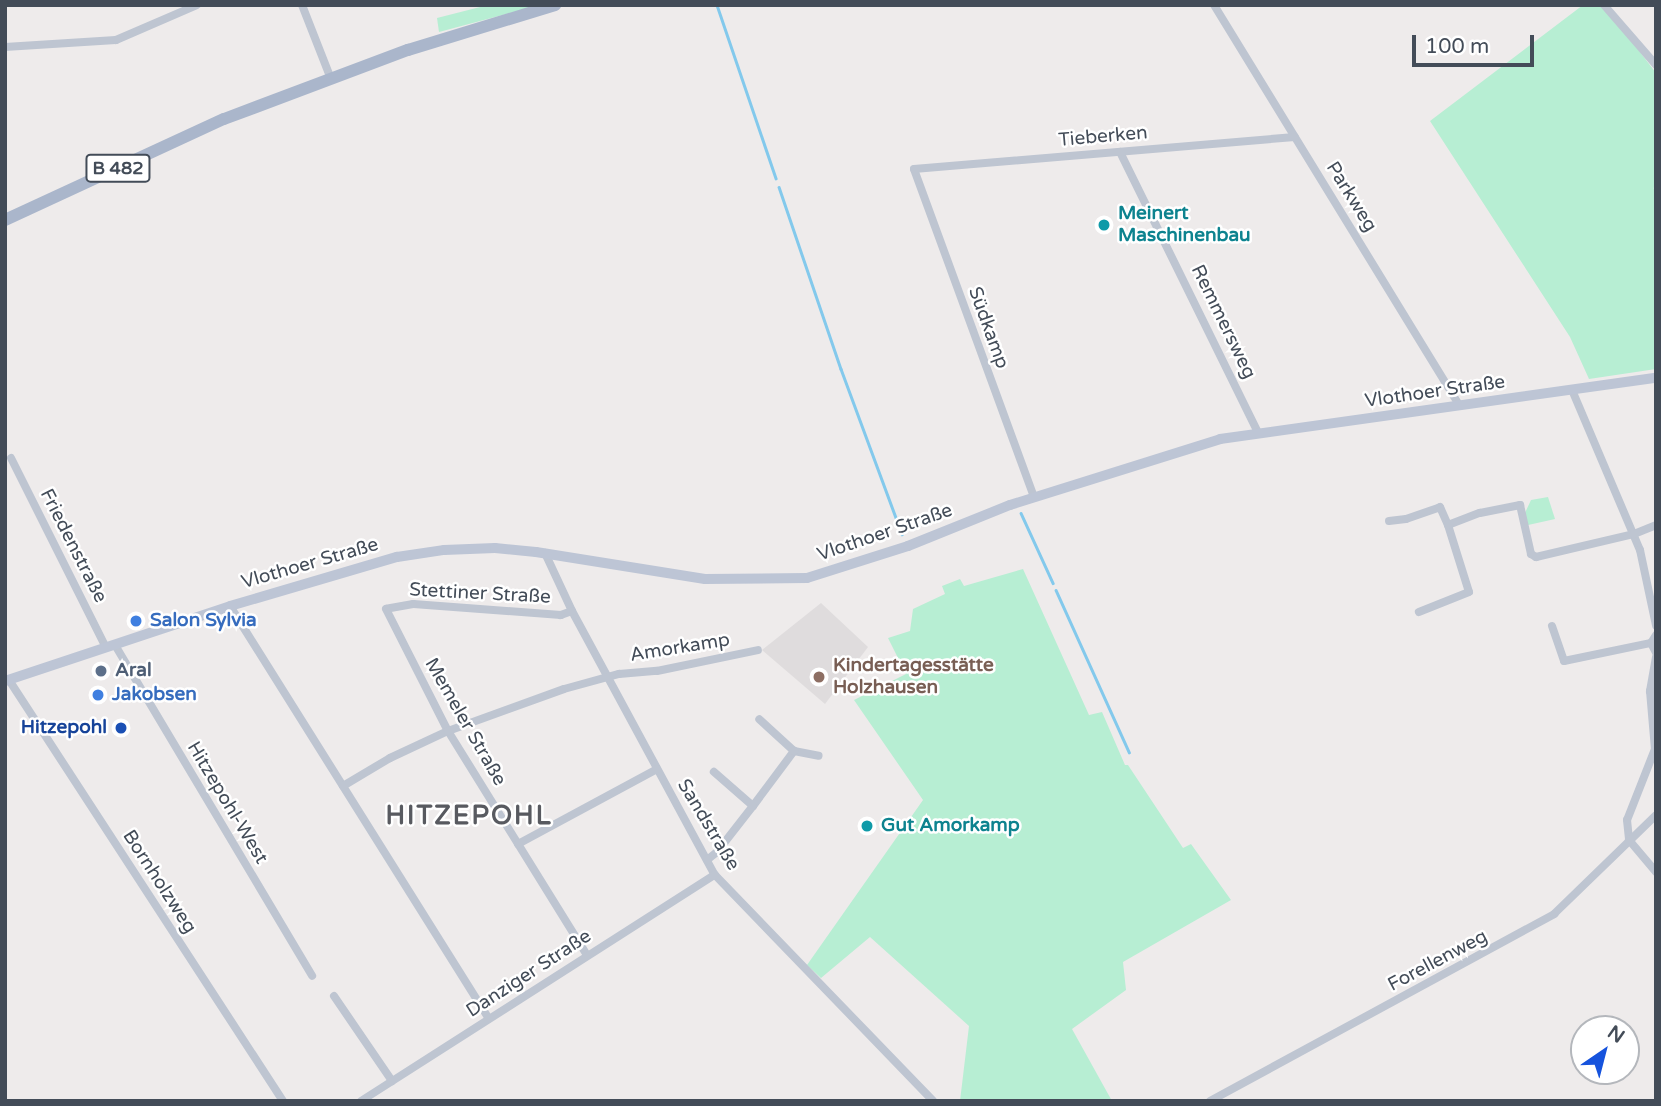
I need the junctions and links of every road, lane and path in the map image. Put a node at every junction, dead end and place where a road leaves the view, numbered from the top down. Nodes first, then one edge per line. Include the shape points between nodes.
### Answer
1 (197, 5) edge
2 (302, 5) edge
3 (555, 5) edge
4 (1214, 5) edge
5 (1604, 5) edge
6 (5, 47) edge
7 (1656, 65) edge
8 (331, 79) junction
9 (1295, 137) junction
10 (1120, 152) junction
11 (914, 169) joint
12 (5, 220) edge
13 (1656, 378) edge
14 (1572, 390) junction
15 (1460, 406) junction
16 (1258, 432) junction
17 (11, 458) dead end
18 (1034, 497) junction
19 (1390, 521) dead end
20 (1448, 525) junction
21 (1656, 526) edge
22 (1634, 534) junction
23 (545, 553) junction
24 (230, 606) junction
25 (386, 609) joint
26 (572, 611) junction
27 (1419, 612) dead end
28 (1656, 625) edge
29 (1552, 626) dead end
30 (1656, 635) edge
31 (1651, 643) junction
32 (111, 646) junction
33 (758, 650) dead end
34 (1656, 655) edge
35 (607, 676) junction
36 (7, 681) edge
37 (759, 719) dead end
38 (448, 731) junction
39 (794, 751) junction
40 (819, 756) dead end
41 (657, 769) junction
42 (713, 772) dead end
43 (343, 786) junction
44 (753, 806) junction
45 (1656, 815) edge
46 (1629, 840) junction
47 (518, 844) junction
48 (707, 860) junction
49 (1656, 872) edge
50 (715, 875) junction
51 (587, 955) junction
52 (312, 976) dead end
53 (334, 996) dead end
54 (489, 1019) junction
55 (392, 1081) junction
56 (283, 1101) edge
57 (362, 1101) edge
58 (933, 1101) edge
59 (1210, 1101) edge

1 - 6 street via 116,40
2 - 8 street
3 - 8 main road, B 482
4 - 9 street, Parkweg
5 - 7 street
8 - 12 main road, B 482 via 224,119
9 - 10 street, Tieberken
9 - 15 street, Parkweg
10 - 11 street, Tieberken
10 - 16 street, Remmersweg
11 - 18 street, Südkamp
13 - 14 street, Vlothoer Straße
14 - 15 street, Vlothoer Straße
14 - 22 street
15 - 16 street, Vlothoer Straße
16 - 18 street, Vlothoer Straße via 1170,453
17 - 32 street, Friedenstraße
18 - 23 street, Vlothoer Straße via 908,547 807,578 705,579
19 - 20 street via 1440,507
20 - 22 street via 1520,505 1531,554 1536,557
20 - 27 street via 1469,592
21 - 22 street
22 - 28 street
23 - 24 street, Vlothoer Straße via 495,548 428,552 349,569
23 - 26 street, Sandstraße
24 - 32 street, Vlothoer Straße
24 - 43 street
25 - 26 street, Stettiner Straße via 413,604 561,615
25 - 38 street, Memeler Straße
26 - 35 street, Sandstraße
29 - 31 street via 1564,661
30 - 31 street
31 - 34 street
32 - 36 street, Vlothoer Straße
32 - 52 street, Hitzepohl-West
33 - 35 street, Amorkamp via 669,669
34 - 46 street via 1650,691 1654,749 1627,820
35 - 38 street, Amorkamp
35 - 41 street, Sandstraße
36 - 56 street, Bornholzweg
37 - 39 street
38 - 43 street, Amorkamp
38 - 47 street, Memeler Straße
39 - 40 street
39 - 44 street
41 - 47 street
41 - 48 street, Sandstraße
42 - 44 street
43 - 54 street
44 - 48 street
45 - 46 street, Forellenweg
46 - 49 street
46 - 59 street, Forellenweg via 1554,914
47 - 51 street, Memeler Straße
48 - 50 street, Sandstraße
50 - 51 street, Danziger Straße
50 - 58 street, Sandstraße
51 - 54 street, Danziger Straße
53 - 55 street
54 - 55 street, Danziger Straße
55 - 57 street, Danziger Straße

